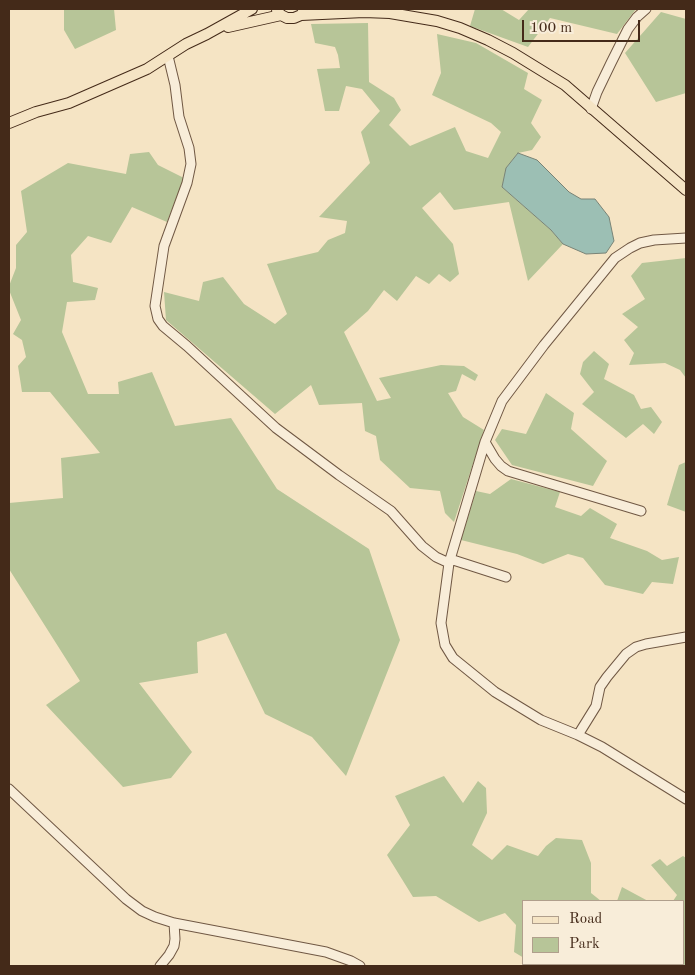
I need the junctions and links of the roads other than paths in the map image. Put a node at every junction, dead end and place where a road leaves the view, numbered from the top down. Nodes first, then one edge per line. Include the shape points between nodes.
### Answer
1 (252, 9) edge
2 (646, 9) edge
3 (279, 12) edge
4 (303, 12) edge
5 (214, 30) junction
6 (168, 56) junction
7 (592, 109) junction
8 (9, 123) edge
9 (686, 190) edge
10 (686, 238) edge
11 (485, 442) junction
12 (641, 511) dead end
13 (450, 561) junction
14 (506, 577) dead end
15 (686, 636) edge
16 (578, 735) junction
17 (9, 789) edge
18 (686, 799) edge
19 (174, 923) junction
20 (160, 966) edge
21 (360, 966) edge

1 - 5 main road
2 - 7 street via 628,30 607,70
3 - 4 main road via 287,18
3 - 5 main road
4 - 7 main road via 390,13 460,28 536,66 565,85
5 - 6 main road
6 - 8 main road via 148,69 69,103
6 - 13 street via 191,164 164,246 155,306 158,319 276,428 391,510 422,546 436,557
7 - 9 main road
10 - 11 street via 640,243 615,258 502,401
11 - 12 street via 495,459 508,471
11 - 13 street
13 - 14 street
13 - 16 street via 441,623 445,644 453,658 496,692 541,720
15 - 16 street via 646,644 626,654 600,687 596,706
16 - 18 street
17 - 19 street via 126,899 142,911
19 - 20 street via 174,946
19 - 21 street via 326,952

